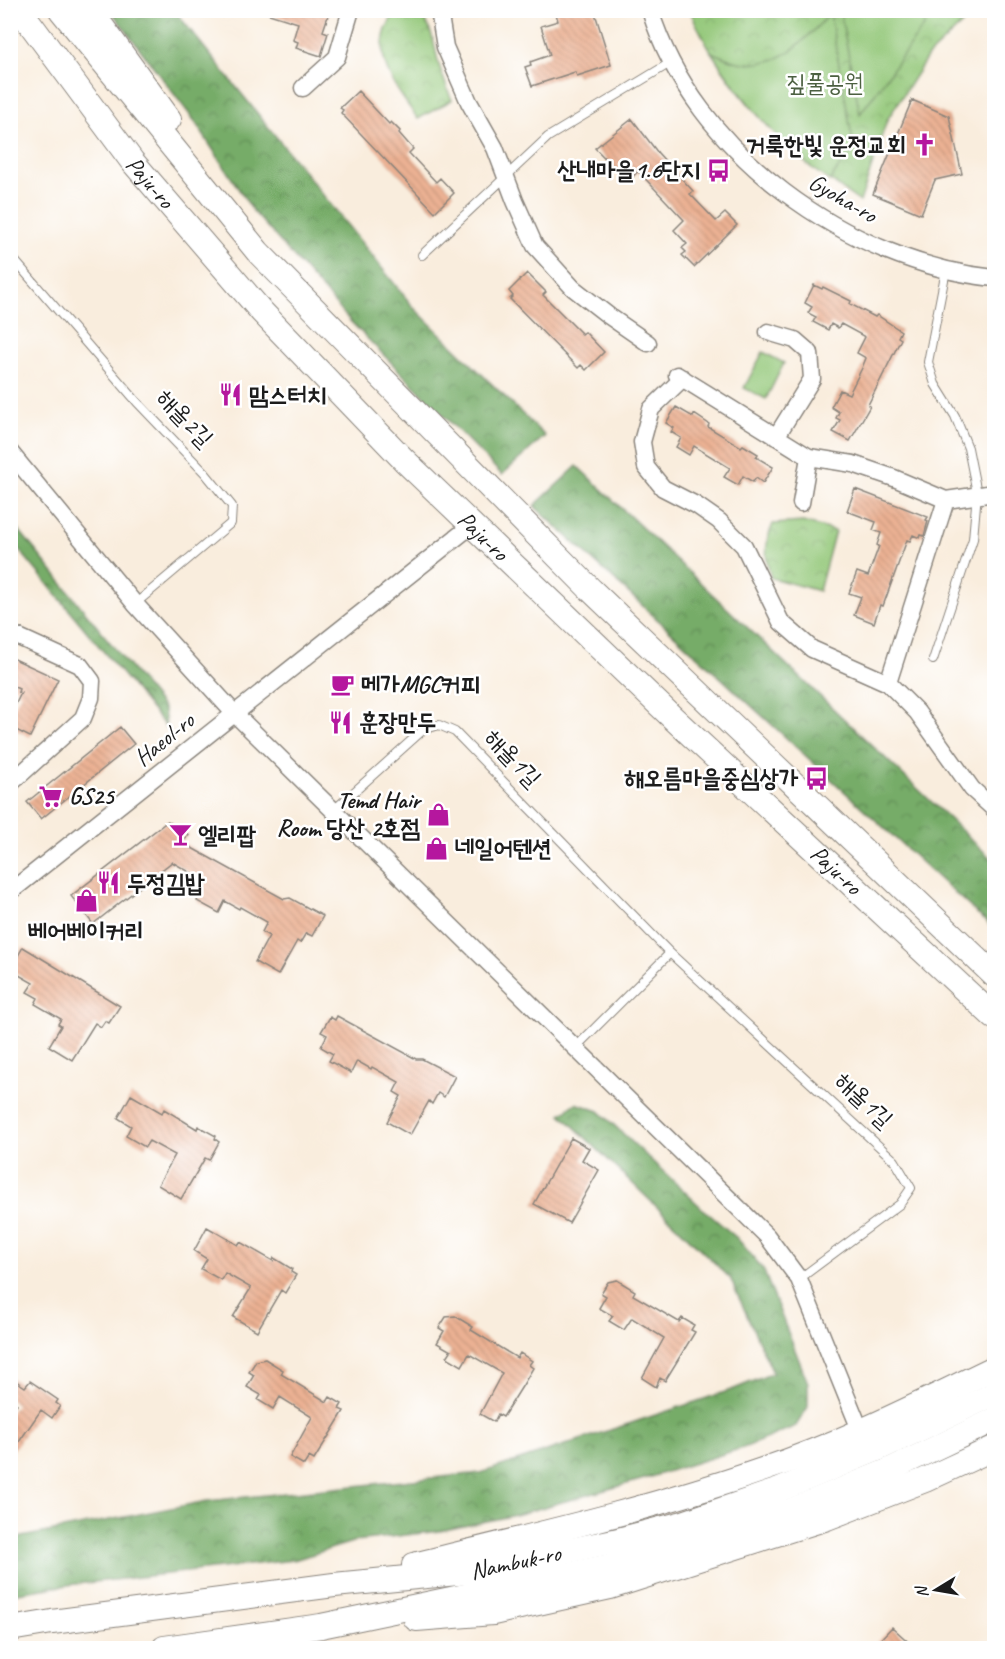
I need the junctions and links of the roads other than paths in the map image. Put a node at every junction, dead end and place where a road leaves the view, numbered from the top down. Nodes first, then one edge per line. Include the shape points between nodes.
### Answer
1 (20, 10) edge
2 (61, 10) edge
3 (90, 10) edge
4 (351, 10) edge
5 (439, 10) edge
6 (650, 10) edge
7 (670, 63) junction
8 (303, 88) dead end
9 (506, 177) junction
10 (207, 190) junction
11 (10, 255) edge
12 (422, 255) dead end
13 (946, 270) junction
14 (994, 278) edge
15 (768, 332) dead end
16 (648, 343) dead end
17 (776, 437) junction
18 (10, 452) edge
19 (809, 457) junction
20 (994, 493) edge
21 (976, 495) junction
22 (946, 500) junction
23 (801, 503) dead end
24 (472, 525) junction
25 (135, 604) junction
26 (10, 633) edge
27 (933, 660) dead end
28 (888, 682) junction
29 (234, 713) junction
30 (10, 784) edge
31 (994, 809) edge
32 (334, 810) junction
33 (10, 892) edge
34 (670, 953) junction
35 (994, 975) edge
36 (994, 1017) edge
37 (575, 1049) junction
38 (799, 1279) junction
39 (994, 1368) edge
40 (994, 1394) edge
41 (994, 1419) edge
42 (861, 1432) junction
43 (994, 1449) edge
44 (334, 1585) junction
45 (321, 1626) junction
46 (10, 1629) edge
47 (164, 1648) edge

1 - 24 main road, Paju-ro via 132,161 262,312
2 - 10 main road, Paju-ro
3 - 10 main road via 178,132
4 - 8 street via 337,57
5 - 9 street via 445,47
6 - 7 street, Gyoha-ro
7 - 9 lane via 548,137
7 - 13 street, Gyoha-ro via 711,123 756,170 844,231 914,261
9 - 12 lane
9 - 16 street via 535,246 573,288
10 - 35 main road, Paju-ro via 258,252 591,590
11 - 25 lane, 해올2길 via 232,507 231,523
13 - 14 street, Gyoha-ro
13 - 21 lane via 928,362 968,448
15 - 17 street via 795,340 810,353 812,379
17 - 19 street
17 - 28 street via 680,376 651,409 642,442 646,467 663,488 719,521 744,546 781,622 812,649
18 - 25 street
19 - 22 street via 854,464
19 - 23 street
20 - 21 street
21 - 22 street
21 - 27 lane via 969,555
22 - 28 street
24 - 29 street, Haeol-ro
24 - 36 main road, Paju-ro
25 - 29 street
26 - 30 street via 80,665 92,681 91,698 83,718
28 - 31 street via 917,712 972,789
29 - 32 street
29 - 33 street, Haeol-ro
32 - 34 lane, 해올1길 via 423,730 439,725 455,732
32 - 37 street
34 - 37 lane
34 - 38 lane, 해올1길 via 895,1161 911,1188 900,1204
37 - 38 street via 766,1236
38 - 42 street
39 - 42 main road
40 - 44 main road, Nambuk-ro via 878,1449 779,1490 683,1523 468,1572
41 - 45 main road, Nambuk-ro via 887,1471 789,1511 675,1548 605,1567
42 - 44 main road via 663,1502
43 - 45 main road via 827,1518 610,1587 493,1613
44 - 46 main road, Nambuk-ro
45 - 47 main road, Nambuk-ro

